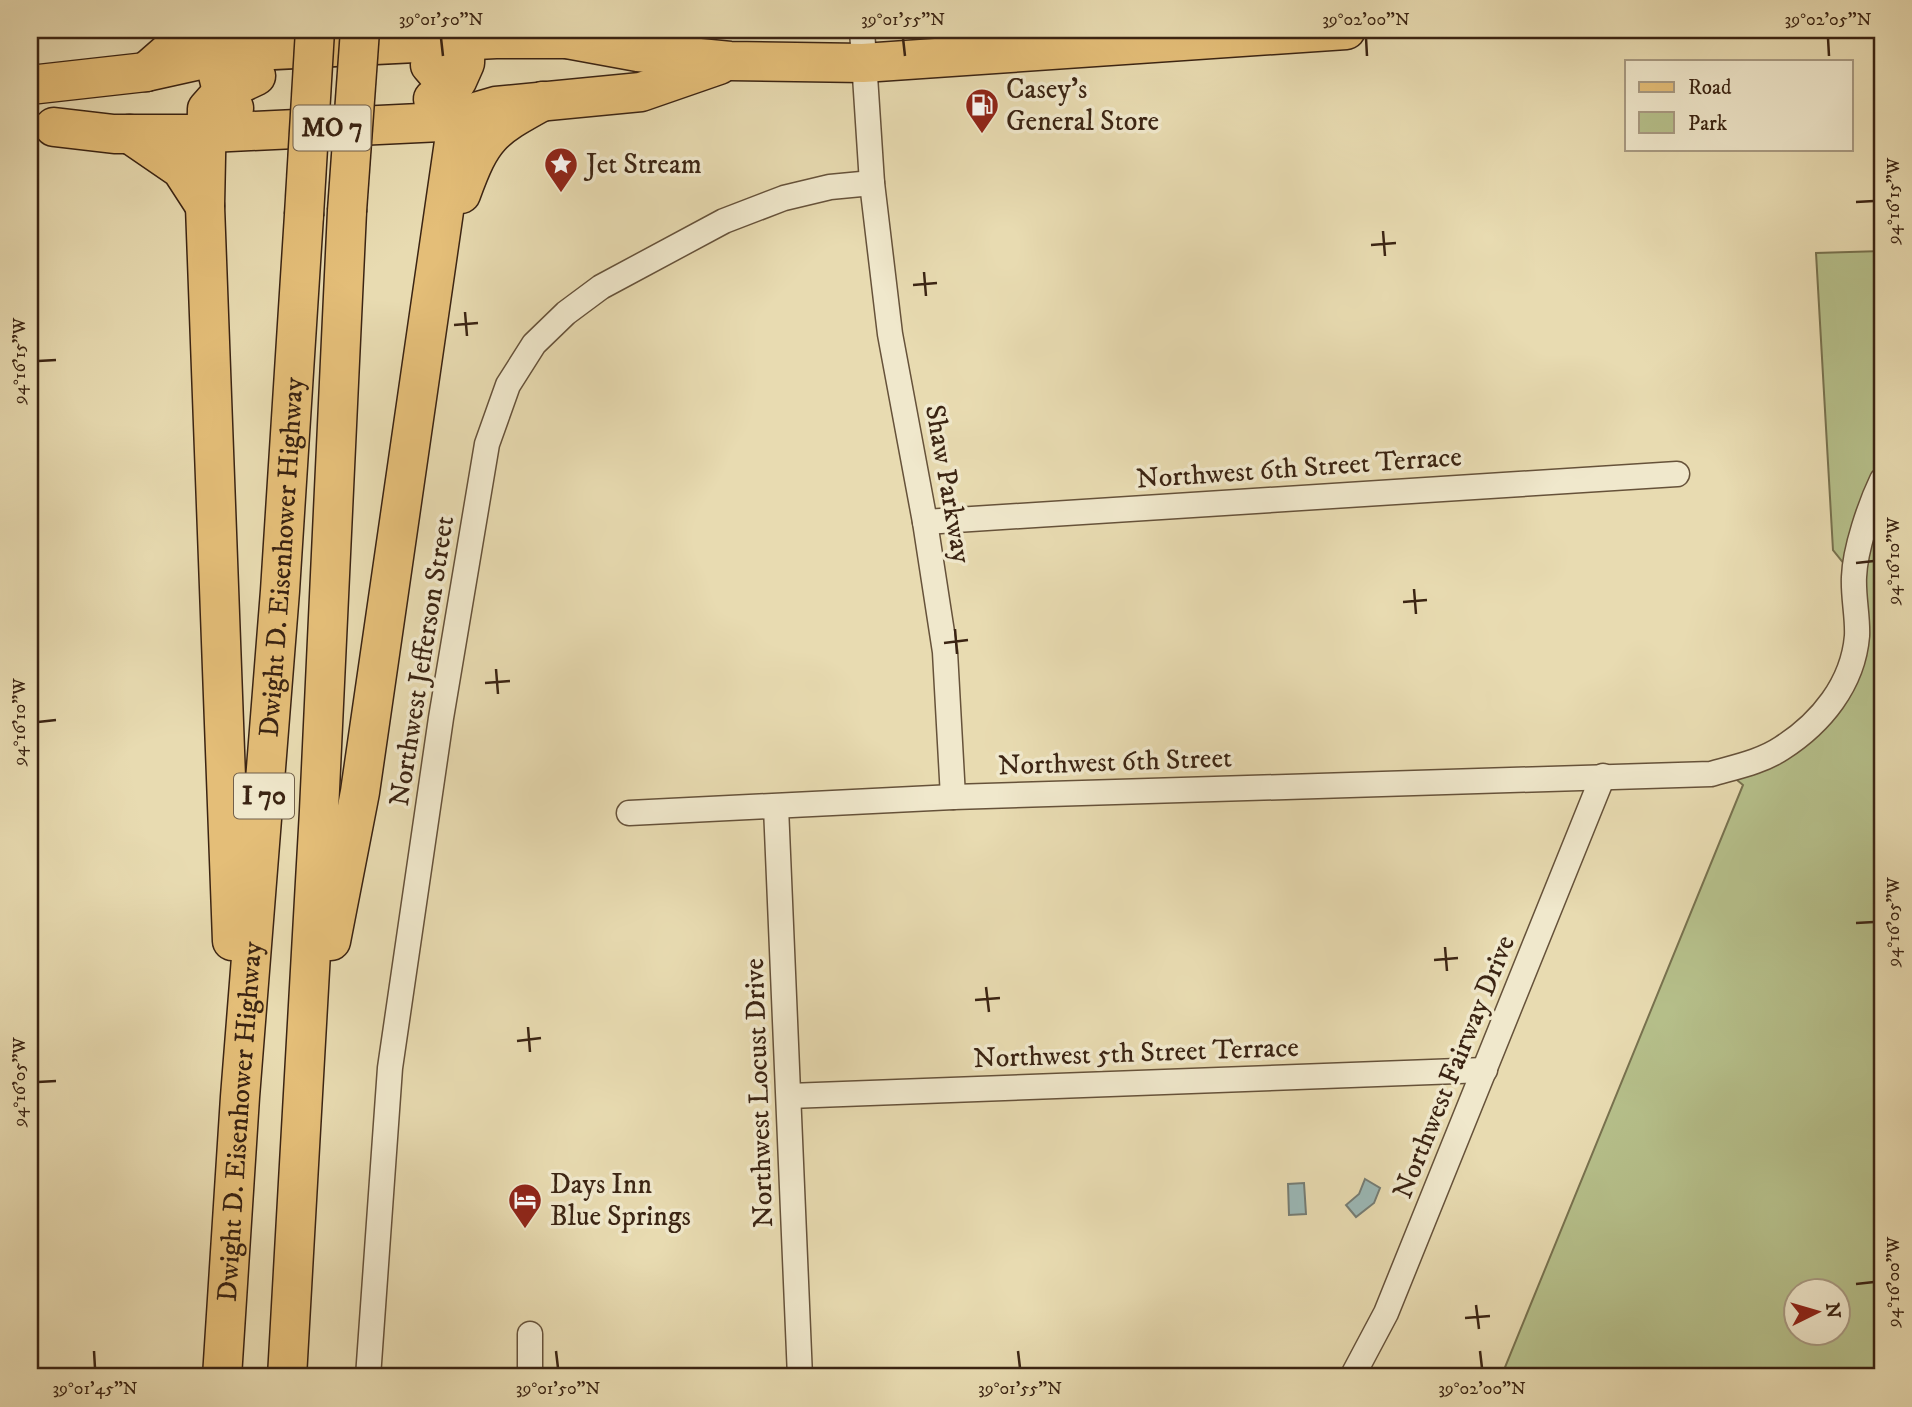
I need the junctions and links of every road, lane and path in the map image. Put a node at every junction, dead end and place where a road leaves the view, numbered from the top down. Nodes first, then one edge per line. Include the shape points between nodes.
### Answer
1 (315, 30) edge
2 (360, 30) edge
3 (794, 30) edge
4 (1346, 30) edge
5 (557, 34) edge
6 (862, 46) edge
7 (638, 52) junction
8 (744, 61) junction
9 (452, 76) edge
10 (214, 80) edge
11 (30, 85) edge
12 (543, 101) junction
13 (42, 127) edge
14 (130, 134) junction
15 (872, 183) junction
16 (205, 206) junction
17 (444, 212) junction
18 (1677, 474) dead end
19 (1882, 480) edge
20 (925, 522) junction
21 (1603, 776) junction
22 (953, 797) junction
23 (776, 807) junction
24 (629, 813) dead end
25 (1485, 1070) junction
26 (789, 1096) junction
27 (240, 1097) junction
28 (302, 1098) junction
29 (530, 1334) dead end
30 (222, 1377) edge
31 (287, 1377) edge
32 (368, 1377) edge
33 (530, 1377) edge
34 (800, 1377) edge
35 (1352, 1377) edge

1 - 27 main road, Dwight D. Eisenhower Highway / I 70, bridge via 280,591
2 - 28 main road, Dwight D. Eisenhower Highway / I 70, bridge
3 - 8 main road via 774,50
4 - 6 main road, MO 7
5 - 7 main road, MO 7
5 - 9 main road, MO 7
6 - 8 main road, MO 7
6 - 15 street, Shaw Parkway
7 - 8 main road, MO 7
7 - 9 main road, MO 7
8 - 12 main road, MO 7 via 641,92
9 - 10 main road, MO 7
9 - 10 main road, MO 7 via 236,52
9 - 10 main road, MO 7 via 441,122
9 - 12 main road, MO 7 via 496,106
9 - 17 main road
10 - 11 main road, MO 7 via 146,72
10 - 13 main road, MO 7 via 115,114
10 - 14 main road, MO 7
10 - 16 main road
12 - 17 main road via 501,124 479,149 457,205
13 - 14 main road, MO 7
14 - 16 main road via 181,169
15 - 20 street, Shaw Parkway via 890,334
15 - 32 street, Northwest Jefferson Street via 784,198 724,221 601,287 534,344 508,385 487,444 390,1068
16 - 27 main road
17 - 28 main road via 360,792
18 - 20 street, Northwest 6th Street Terrace
19 - 21 street, Northwest 6th Street via 1853,575 1857,637 1847,675 1817,721 1781,749 1712,774
20 - 22 street, Shaw Parkway via 945,652
21 - 22 street, Northwest 6th Street
21 - 25 street, Northwest Fairway Drive
22 - 23 street, Northwest 6th Street
23 - 24 street, Northwest 6th Street
23 - 26 street, Northwest Locust Drive
25 - 26 street, Northwest 5th Street Terrace
25 - 35 street, Northwest Fairway Drive via 1386,1313
26 - 34 street, Northwest Locust Drive
27 - 30 main road, Dwight D. Eisenhower Highway / I 70
28 - 31 main road, Dwight D. Eisenhower Highway / I 70
29 - 33 street

